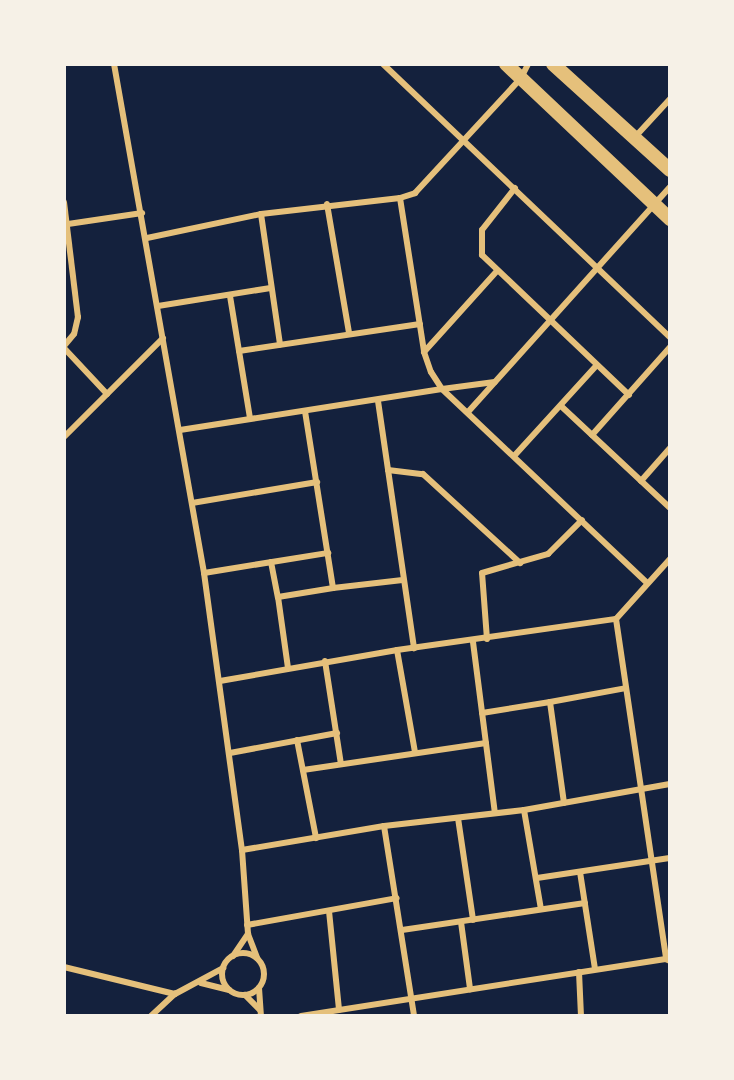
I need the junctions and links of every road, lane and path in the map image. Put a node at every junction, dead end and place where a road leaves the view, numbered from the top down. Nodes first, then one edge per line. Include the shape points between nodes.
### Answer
1 (114, 64) edge
2 (383, 64) edge
3 (507, 64) edge
4 (528, 64) edge
5 (553, 64) edge
6 (521, 78) junction
7 (669, 99) edge
8 (635, 137) junction
9 (465, 139) junction
10 (669, 170) edge
11 (669, 187) edge
12 (515, 188) junction
13 (400, 198) junction
14 (64, 202) edge
15 (327, 204) junction
16 (654, 205) junction
17 (65, 211) edge
18 (142, 213) junction
19 (261, 214) junction
20 (669, 219) edge
21 (68, 224) junction
22 (147, 237) junction
23 (596, 267) junction
24 (496, 272) junction
25 (271, 288) junction
26 (230, 296) junction
27 (158, 306) junction
28 (547, 319) junction
29 (420, 324) junction
30 (349, 333) junction
31 (669, 337) edge
32 (163, 338) junction
33 (280, 345) junction
34 (64, 347) edge
35 (669, 347) edge
36 (239, 351) junction
37 (424, 352) junction
38 (596, 366) junction
39 (495, 382) junction
40 (442, 389) junction
41 (107, 394) junction
42 (629, 395) junction
43 (378, 401) junction
44 (561, 406) junction
45 (305, 412) junction
46 (468, 412) junction
47 (250, 418) junction
48 (180, 430) junction
49 (592, 435) junction
50 (64, 437) edge
51 (669, 448) edge
52 (515, 455) junction
53 (388, 470) junction
54 (317, 482) junction
55 (641, 482) junction
56 (192, 503) junction
57 (669, 508) edge
58 (582, 520) junction
59 (328, 553) junction
60 (669, 559) edge
61 (271, 562) junction
62 (520, 563) junction
63 (204, 573) junction
64 (403, 580) junction
65 (647, 583) junction
66 (333, 588) junction
67 (278, 597) junction
68 (616, 618) junction
69 (487, 639) junction
70 (472, 642) junction
71 (414, 648) junction
72 (397, 650) junction
73 (326, 661) junction
74 (288, 668) junction
75 (219, 681) junction
76 (626, 688) junction
77 (550, 702) junction
78 (482, 713) junction
79 (337, 733) junction
80 (297, 740) junction
81 (486, 743) junction
82 (415, 752) junction
83 (230, 753) junction
84 (341, 764) junction
85 (303, 770) junction
86 (669, 784) edge
87 (639, 790) junction
88 (564, 803) junction
89 (524, 810) junction
90 (495, 813) junction
91 (458, 818) junction
92 (384, 826) junction
93 (316, 838) junction
94 (242, 850) junction
95 (669, 858) edge
96 (650, 861) junction
97 (580, 872) junction
98 (537, 878) junction
99 (397, 898) junction
100 (585, 903) junction
101 (542, 909) junction
102 (329, 911) junction
103 (473, 920) junction
104 (461, 922) junction
105 (247, 925) junction
106 (402, 930) junction
107 (248, 934) junction
108 (233, 956) junction
109 (257, 958) junction
110 (668, 960) edge
111 (64, 967) edge
112 (223, 968) junction
113 (595, 969) junction
114 (579, 972) junction
115 (201, 983) junction
116 (259, 988) junction
117 (470, 989) junction
118 (230, 990) junction
119 (175, 994) junction
120 (245, 995) junction
121 (412, 997) junction
122 (339, 1009) junction
123 (261, 1013) edge
124 (150, 1016) edge
125 (301, 1016) edge
126 (414, 1016) edge
127 (581, 1016) edge

1 - 18 street
2 - 9 street
3 - 6 main road
4 - 6 street
5 - 8 main road
6 - 9 street
6 - 16 main road
7 - 8 street
8 - 10 main road
9 - 12 street
9 - 13 street via 422,188
11 - 16 street
12 - 23 street
12 - 24 street via 480,237 482,255
13 - 15 street
13 - 29 street
14 - 17 street
15 - 19 street
15 - 30 street
16 - 20 main road
16 - 23 street
17 - 21 street
18 - 21 street
18 - 22 street
19 - 22 street
19 - 25 street
21 - 34 street via 78,317 74,334
22 - 27 street
23 - 28 street
23 - 31 street
24 - 28 street
24 - 37 street
25 - 26 street
25 - 33 street
26 - 27 street
26 - 36 street
27 - 32 street
28 - 38 street
28 - 39 street
29 - 30 street
29 - 37 street
30 - 33 street
32 - 41 street
32 - 48 street
33 - 36 street
34 - 41 street
35 - 42 street
36 - 47 street
37 - 40 street
38 - 42 street
38 - 44 street
39 - 40 street
39 - 46 street
40 - 43 street
40 - 46 street
41 - 50 street
42 - 49 street
43 - 45 street
43 - 53 street
44 - 49 street
44 - 52 street
45 - 47 street
45 - 54 street
46 - 52 street
47 - 48 street
48 - 56 street
49 - 55 street
51 - 55 street
52 - 58 street
53 - 62 street via 423,474
53 - 64 street
54 - 56 street
54 - 59 street
55 - 57 street
56 - 63 street
58 - 62 street via 548,554
58 - 65 street
59 - 61 street
59 - 66 street
60 - 65 street
61 - 63 street
61 - 67 street
62 - 69 street via 486,570 481,575
63 - 75 street
64 - 66 street
64 - 71 street
65 - 68 street
66 - 67 street
67 - 74 street
68 - 69 street
68 - 76 street
69 - 70 street
70 - 71 street
70 - 78 street
71 - 72 street
72 - 73 street
72 - 82 street
73 - 74 street
73 - 79 street
74 - 75 street
75 - 83 street
76 - 77 street
76 - 87 street
77 - 78 street
77 - 88 street
78 - 81 street
79 - 80 street
79 - 84 street
80 - 83 street
80 - 85 street
81 - 82 street
81 - 90 street
82 - 84 street
83 - 94 street
84 - 85 street
85 - 93 street
86 - 87 street
87 - 88 street
87 - 96 street
88 - 89 street
89 - 90 street
89 - 98 street
90 - 91 street
91 - 92 street
91 - 103 street
92 - 93 street
92 - 99 street
93 - 94 street
94 - 105 street
95 - 96 street
96 - 97 street
96 - 110 street
97 - 98 street
97 - 100 street
98 - 101 street
99 - 102 street
99 - 106 street
100 - 101 street
100 - 113 street
101 - 103 street
102 - 105 street
102 - 122 street
103 - 104 street
104 - 106 street
104 - 117 street
105 - 107 street
106 - 121 street
107 - 108 street
107 - 109 street
108 - 109 street via 241,953
108 - 112 street
109 - 116 street via 264,972
110 - 113 street
111 - 119 street
112 - 115 street
112 - 118 street via 222,976
113 - 114 street
114 - 117 street
114 - 127 street
115 - 118 street
115 - 119 street
116 - 120 street
116 - 123 street
117 - 121 street
118 - 120 street
119 - 124 street
120 - 123 street
121 - 122 street
121 - 126 street
122 - 125 street

